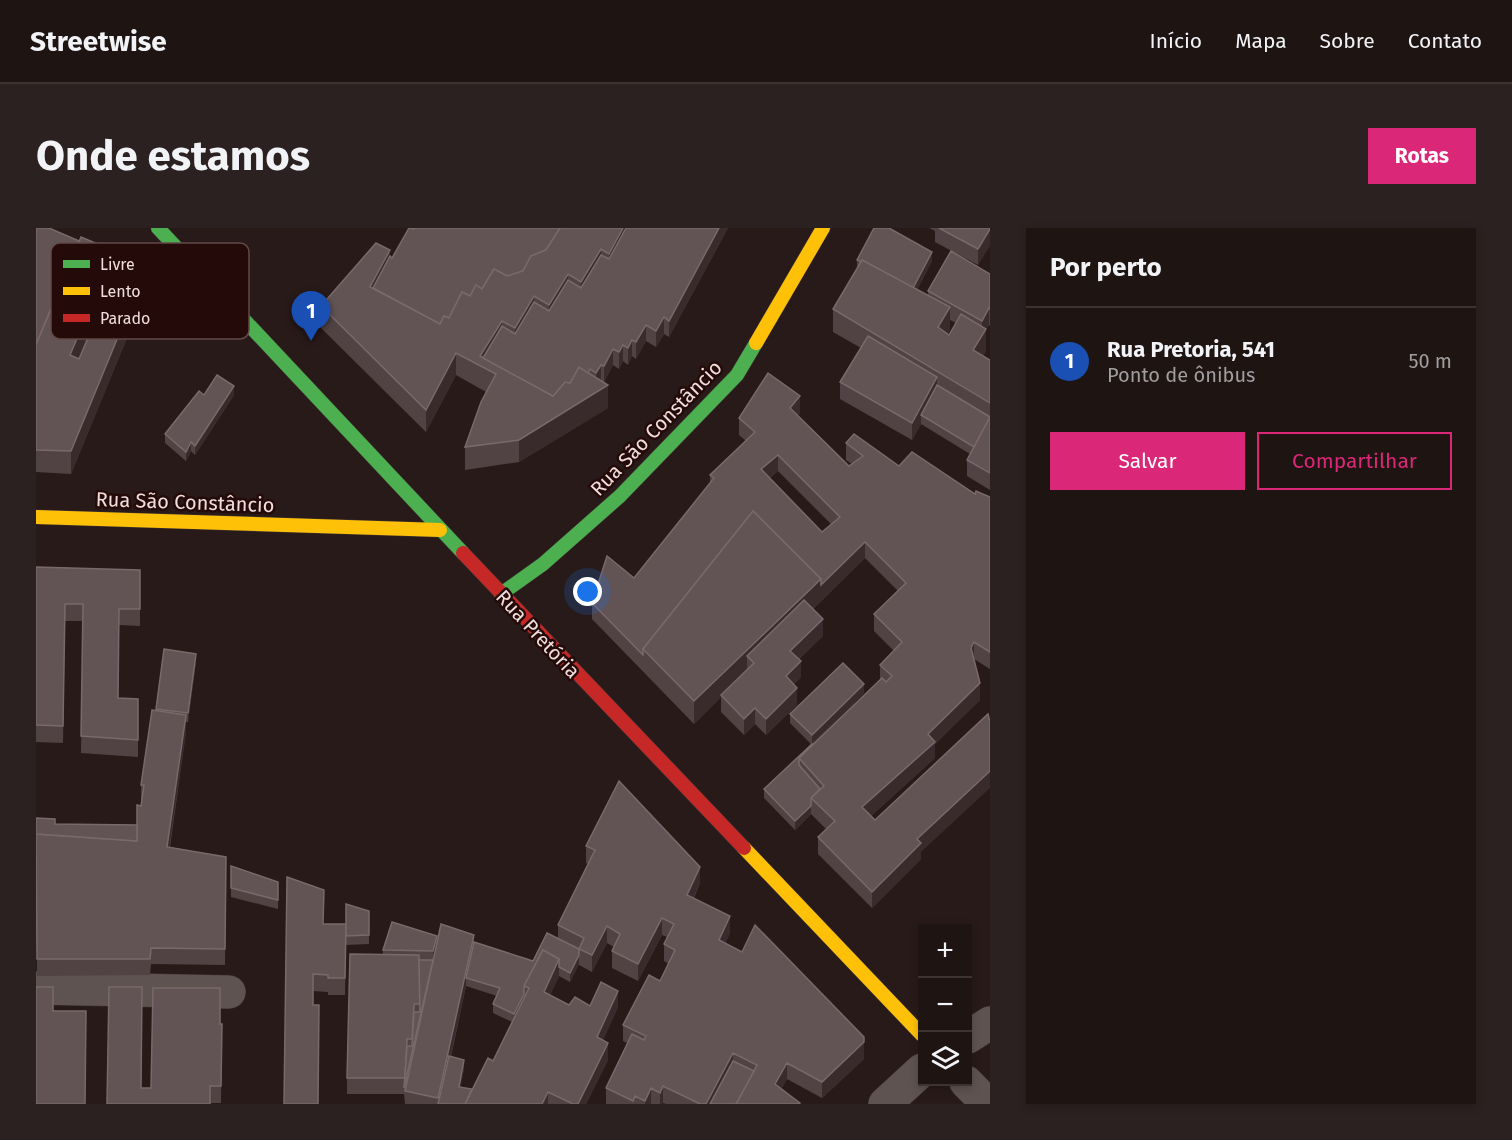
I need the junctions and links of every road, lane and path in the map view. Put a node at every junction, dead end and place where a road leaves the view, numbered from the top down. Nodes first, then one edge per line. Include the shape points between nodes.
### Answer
1 (158, 228) edge
2 (823, 228) edge
3 (172, 243) edge
4 (249, 325) edge
5 (36, 516) edge
6 (440, 530) junction
7 (501, 594) junction
8 (36, 988) edge
9 (229, 992) dead end
10 (990, 1023) edge
11 (919, 1032) edge
12 (972, 1034) edge
13 (918, 1074) edge
14 (970, 1086) edge
15 (885, 1104) edge
16 (988, 1104) edge

1 - 3 street, Rua Pretória
2 - 7 street, Rua São Constâncio via 737,375 620,496 543,564
4 - 6 street, Rua Pretória
5 - 6 street, Rua São Constâncio
6 - 7 street, Rua Pretória
7 - 11 street, Rua Pretória
8 - 9 street
10 - 12 street
13 - 15 street
14 - 16 street

